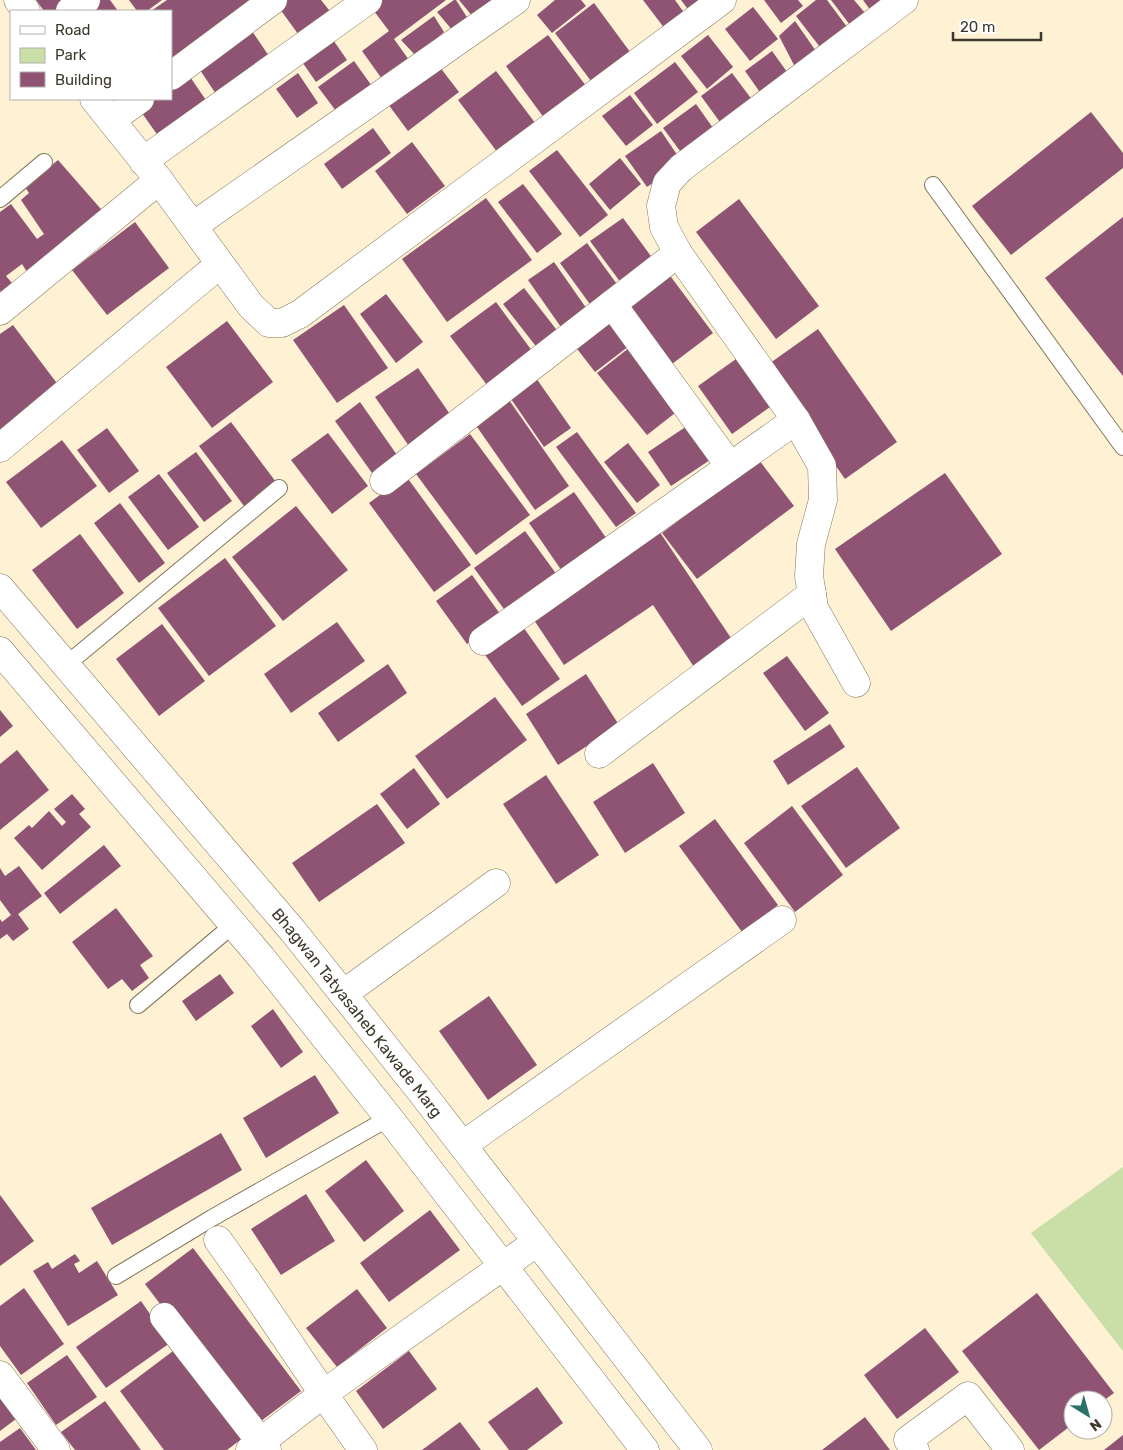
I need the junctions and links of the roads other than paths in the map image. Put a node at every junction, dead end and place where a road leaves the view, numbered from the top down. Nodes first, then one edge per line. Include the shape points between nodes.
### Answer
1 (86, 0) edge
2 (273, 0) edge
3 (368, 0) edge
4 (516, 0) edge
5 (722, 0) edge
6 (904, 0) edge
7 (71, 10) edge
8 (172, 75) edge
9 (95, 100) edge
10 (139, 100) edge
11 (111, 120) junction
12 (44, 162) dead end
13 (151, 170) junction
14 (933, 185) dead end
15 (0, 198) edge
16 (192, 226) junction
17 (678, 253) junction
18 (220, 264) junction
19 (612, 304) junction
20 (0, 311) edge
21 (796, 420) junction
22 (1123, 447) edge
23 (0, 448) edge
24 (730, 466) junction
25 (384, 481) dead end
26 (279, 488) dead end
27 (0, 588) edge
28 (812, 594) junction
29 (483, 641) dead end
30 (0, 651) edge
31 (66, 665) junction
32 (856, 683) dead end
33 (124, 733) junction
34 (598, 754) dead end
35 (93, 761) junction
36 (496, 883) dead end
37 (782, 920) dead end
38 (233, 925) junction
39 (343, 994) junction
40 (138, 1005) dead end
41 (389, 1118) junction
42 (463, 1145) junction
43 (218, 1240) dead end
44 (537, 1242) junction
45 (504, 1267) junction
46 (116, 1276) dead end
47 (524, 1292) junction
48 (164, 1317) dead end
49 (0, 1375) edge
50 (323, 1394) junction
51 (259, 1447) edge
52 (56, 1450) edge
53 (363, 1450) edge
54 (645, 1450) edge
55 (666, 1450) edge
56 (698, 1450) edge
57 (915, 1450) edge
58 (1010, 1450) edge

1 - 7 street
2 - 8 street
3 - 13 street
4 - 16 street
5 - 18 street via 300,314 282,323 269,323
6 - 17 street via 681,168 668,183 661,206 664,227
9 - 11 street
10 - 11 street
11 - 13 street
12 - 15 lane
13 - 16 street
13 - 20 street
14 - 22 lane
16 - 18 street
17 - 19 street
17 - 21 street
18 - 23 street
19 - 24 street
19 - 25 street
21 - 24 street
21 - 28 street via 822,466 823,500 811,544 809,576
24 - 29 street
26 - 31 lane
27 - 31 street, Bhagwan Tatyasaheb Kawade Marg
28 - 32 street via 814,608
28 - 34 street
30 - 35 street
31 - 33 street, Bhagwan Tatyasaheb Kawade Marg
33 - 35 street
33 - 39 street, Bhagwan Tatyasaheb Kawade Marg
35 - 38 street
36 - 39 street
37 - 42 street
38 - 40 lane
38 - 41 street
39 - 42 street, Bhagwan Tatyasaheb Kawade Marg
41 - 45 street
41 - 46 lane
42 - 44 street, Bhagwan Tatyasaheb Kawade Marg
43 - 50 street
44 - 45 street
44 - 56 street, Bhagwan Tatyasaheb Kawade Marg
45 - 47 street
45 - 50 street
47 - 54 street
47 - 55 street via 593,1356
48 - 51 street
49 - 52 street
50 - 51 street
50 - 53 street
57 - 58 street via 908,1440 968,1396

